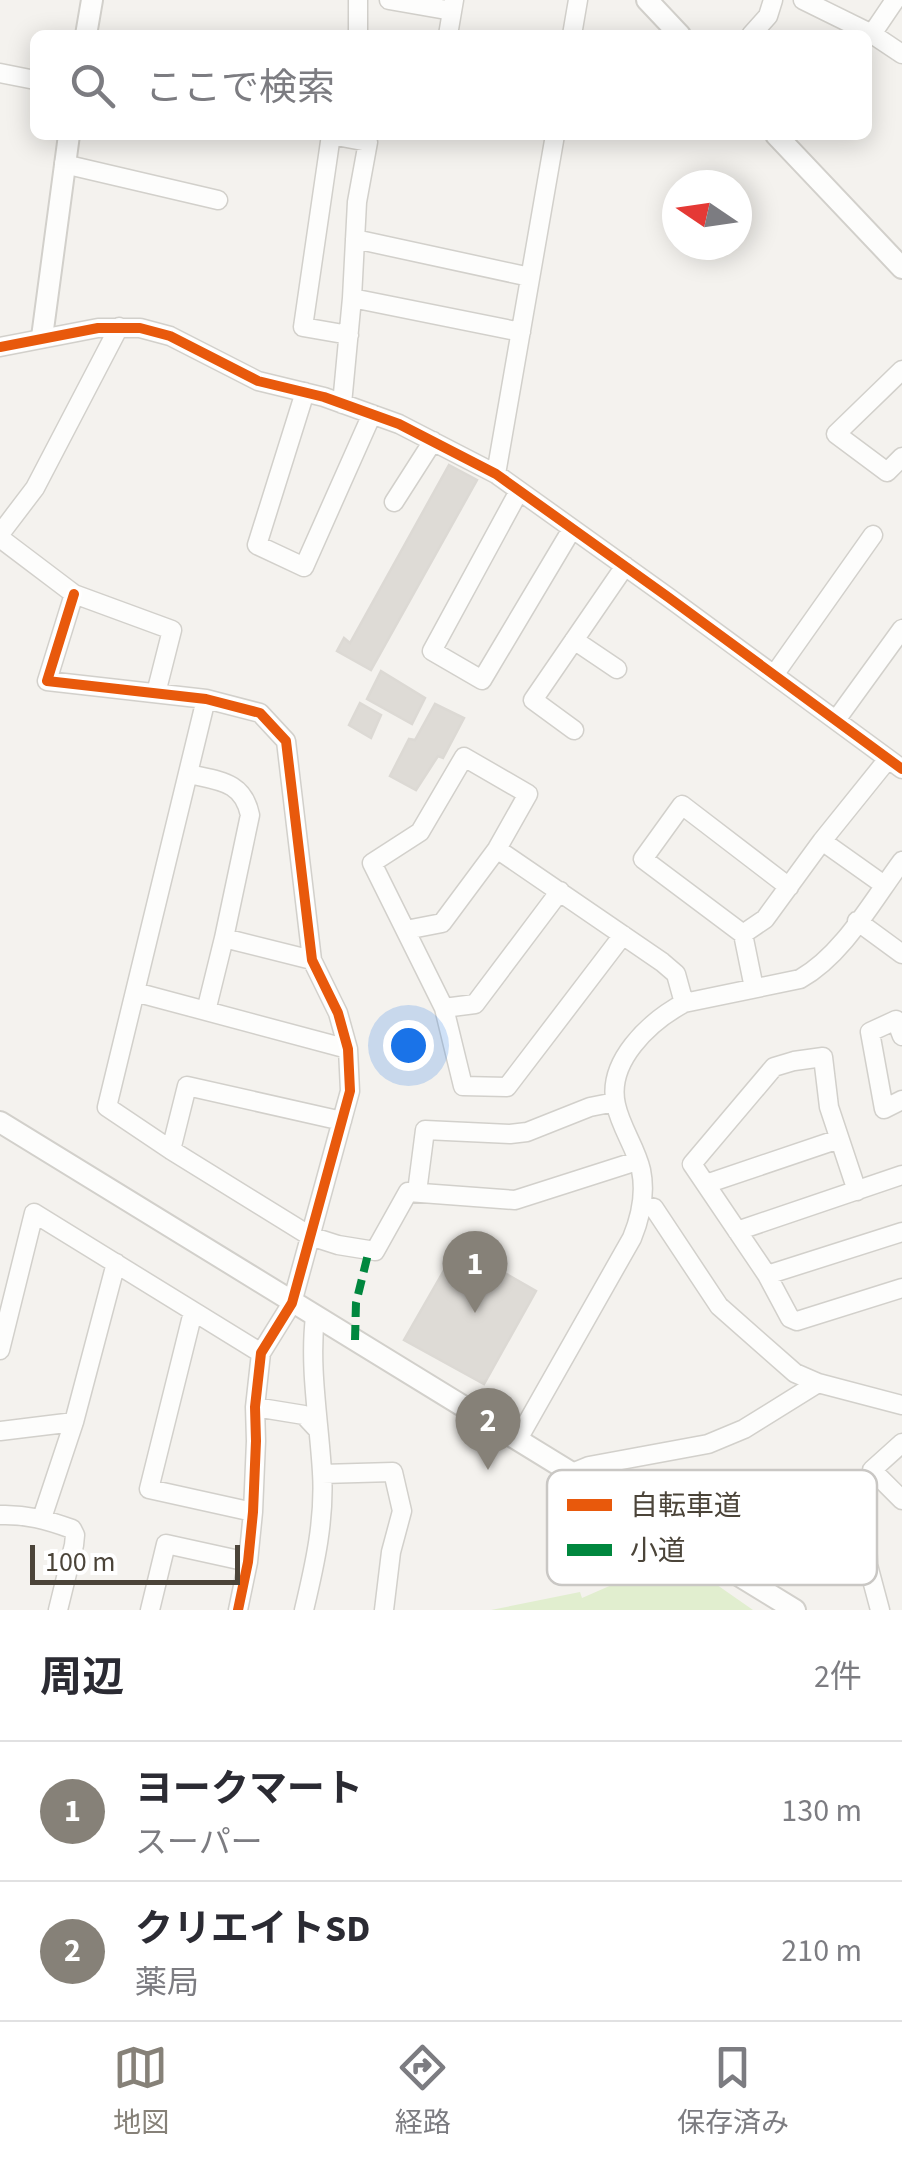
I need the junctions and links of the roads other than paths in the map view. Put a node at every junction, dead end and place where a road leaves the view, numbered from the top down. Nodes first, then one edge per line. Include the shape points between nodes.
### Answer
1 (92, 0) edge
2 (358, 0) edge
3 (389, 0) edge
4 (578, 0) edge
5 (647, 0) edge
6 (773, 0) edge
7 (803, 0) edge
8 (895, 0) edge
9 (453, 6) edge
10 (87, 30) edge
11 (358, 30) edge
12 (573, 30) edge
13 (675, 30) edge
14 (755, 30) edge
15 (864, 30) edge
16 (872, 34) joint
17 (902, 54) edge
18 (0, 73) edge
19 (30, 79) edge
20 (68, 140) edge
21 (330, 140) edge
22 (357, 140) edge
23 (554, 140) edge
24 (781, 140) edge
25 (64, 164) junction
26 (322, 197) junction
27 (218, 200) dead end
28 (357, 202) junction
29 (355, 239) junction
30 (902, 268) edge
31 (530, 277) junction
32 (352, 298) junction
33 (119, 327) junction
34 (521, 332) junction
35 (349, 335) junction
36 (42, 338) junction
37 (0, 347) edge
38 (902, 370) edge
39 (305, 392) junction
40 (342, 404) junction
41 (372, 414) junction
42 (434, 440) junction
43 (902, 457) edge
44 (496, 474) junction
45 (518, 491) junction
46 (394, 502) dead end
47 (572, 529) junction
48 (874, 535) dead end
49 (0, 536) edge
50 (625, 566) junction
51 (74, 594) junction
52 (902, 629) edge
53 (574, 640) junction
54 (617, 669) dead end
55 (774, 674) junction
56 (156, 693) junction
57 (206, 700) junction
58 (836, 720) junction
59 (574, 730) dead end
60 (895, 764) edge
61 (189, 774) junction
62 (822, 841) junction
63 (497, 849) junction
64 (902, 861) edge
65 (884, 884) junction
66 (789, 887) junction
67 (560, 891) junction
68 (857, 922) junction
69 (406, 930) junction
70 (743, 934) junction
71 (623, 935) junction
72 (224, 938) junction
73 (902, 954) edge
74 (312, 960) junction
75 (754, 988) junction
76 (135, 992) junction
77 (684, 1003) junction
78 (444, 1008) junction
79 (206, 1011) junction
80 (902, 1036) edge
81 (348, 1049) junction
82 (902, 1100) edge
83 (614, 1102) junction
84 (342, 1121) junction
85 (0, 1122) edge
86 (839, 1139) junction
87 (171, 1150) junction
88 (638, 1161) junction
89 (902, 1175) edge
90 (706, 1184) junction
91 (856, 1190) junction
92 (417, 1192) junction
93 (642, 1205) junction
94 (737, 1231) junction
95 (902, 1232) edge
96 (310, 1236) junction
97 (116, 1263) junction
98 (767, 1275) junction
99 (902, 1288) edge
100 (292, 1303) junction
101 (193, 1312) junction
102 (315, 1317) junction
103 (0, 1350) edge
104 (262, 1353) junction
105 (818, 1383) junction
106 (902, 1406) edge
107 (255, 1407) junction
108 (74, 1422) junction
109 (317, 1429) junction
110 (0, 1431) edge
111 (518, 1438) junction
112 (902, 1443) edge
113 (566, 1470) edge
114 (580, 1470) edge
115 (872, 1470) edge
116 (322, 1474) junction
117 (877, 1475) edge
118 (902, 1500) edge
119 (253, 1512) junction
120 (0, 1515) edge
121 (42, 1518) junction
122 (248, 1562) junction
123 (754, 1585) edge
124 (873, 1585) edge
125 (58, 1610) edge
126 (150, 1610) edge
127 (238, 1610) edge
128 (304, 1610) edge
129 (384, 1610) edge
130 (795, 1610) edge
131 (880, 1610) edge

1 - 10 street
2 - 11 street
3 - 9 street
4 - 12 street
5 - 13 street
6 - 14 street
7 - 15 street
8 - 16 street
16 - 17 street
18 - 19 street
20 - 25 street
21 - 26 street
22 - 28 street via 368,142
23 - 31 street
24 - 30 street
25 - 27 street
25 - 36 street
26 - 28 street
26 - 35 street via 303,327
28 - 29 street
29 - 31 street
29 - 32 street
31 - 34 street
32 - 34 street
32 - 35 street
33 - 36 street
33 - 39 street via 170,336 258,381
33 - 49 street via 35,488
34 - 44 street
35 - 40 street
36 - 37 street
38 - 43 street via 836,434 887,472
39 - 40 street
39 - 41 street via 257,545 304,567
40 - 41 street
41 - 42 street
42 - 44 street
42 - 46 street
44 - 45 street
45 - 47 street
45 - 47 street via 432,651 482,680
47 - 50 street
48 - 55 street
49 - 51 street
50 - 53 street
50 - 55 street
51 - 56 street via 172,630
51 - 56 street via 48,681
52 - 58 street
53 - 54 street
53 - 59 street via 533,700
55 - 58 street
56 - 57 street
57 - 61 street
57 - 74 street via 260,713 286,741
58 - 60 street
60 - 62 street
61 - 72 street via 237,789 250,815
61 - 76 street
62 - 65 street
62 - 66 street
63 - 67 street
63 - 69 street via 442,924
63 - 69 street via 528,794 464,757 420,832 372,863
64 - 65 street
65 - 68 street
66 - 70 street via 766,918
66 - 70 street via 682,805 643,859
67 - 71 street
67 - 78 street via 475,1004
68 - 73 street
68 - 75 street via 811,972
69 - 78 street
70 - 75 street
71 - 77 street via 676,974
71 - 78 street via 506,1088 464,1086
72 - 74 street
72 - 79 street
74 - 81 street
75 - 77 street
76 - 79 street
76 - 87 street via 106,1106
77 - 83 street via 632,1046 617,1072
79 - 81 street
80 - 82 street via 896,1020 870,1032 884,1109
81 - 84 street via 350,1091
83 - 88 street
83 - 92 street via 527,1132 426,1130
84 - 87 street via 187,1086
84 - 96 street
85 - 100 street
86 - 90 street
86 - 90 street via 823,1057 774,1067 692,1164
86 - 91 street
87 - 96 street
88 - 92 street via 515,1200
88 - 93 street
89 - 91 street
90 - 94 street
91 - 94 street
92 - 96 street via 408,1192 375,1251
93 - 105 street via 654,1208 719,1306 794,1373
93 - 111 street via 632,1238
94 - 98 street
95 - 98 street
96 - 100 street
97 - 101 street
97 - 103 street via 34,1213
97 - 108 street
98 - 99 street via 797,1322
100 - 102 street
100 - 104 street
101 - 104 street
101 - 119 street via 150,1489
102 - 109 street
102 - 111 street
104 - 107 street
105 - 106 street
105 - 114 street via 708,1444
107 - 109 street via 304,1415
107 - 119 street
108 - 110 street
108 - 121 street
109 - 116 street
111 - 113 street
112 - 115 street
116 - 128 street via 320,1542
116 - 129 street via 393,1472 402,1510
117 - 118 street
119 - 122 street
120 - 121 street
121 - 125 street via 75,1535
122 - 126 street via 166,1544
122 - 127 street
123 - 130 street
124 - 131 street

